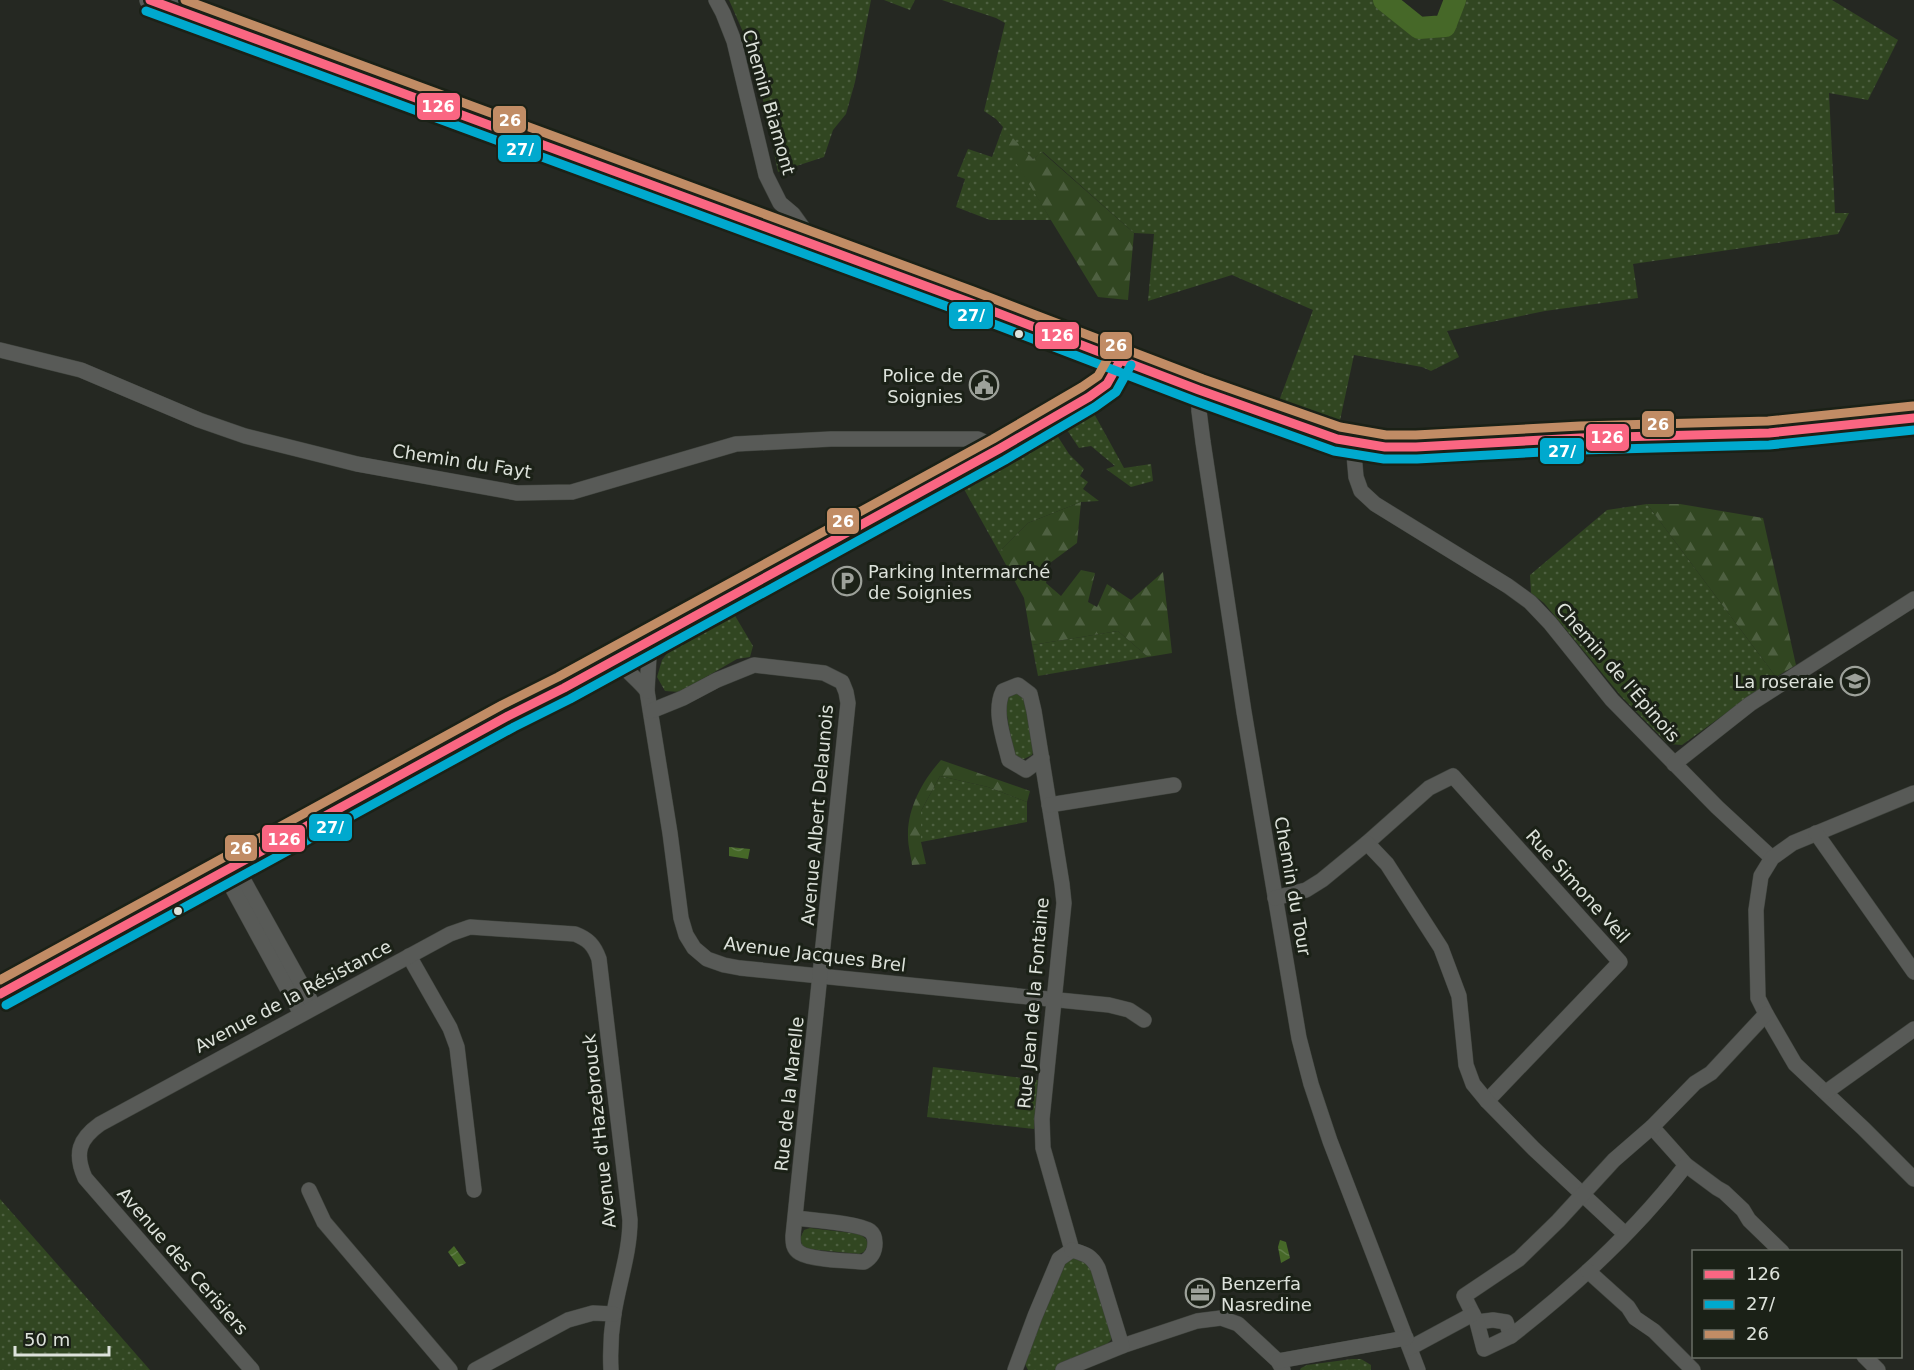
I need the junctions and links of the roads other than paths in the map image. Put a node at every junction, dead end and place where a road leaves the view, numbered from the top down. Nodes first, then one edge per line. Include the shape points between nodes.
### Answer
1 (150, 0) edge
2 (716, 0) edge
3 (806, 242) junction
4 (0, 350) edge
5 (1121, 359) junction
6 (1199, 390) junction
7 (1914, 418) edge
8 (1353, 443) junction
9 (999, 449) junction
10 (1914, 599) edge
11 (650, 639) junction
12 (617, 658) junction
13 (647, 691) junction
14 (651, 711) junction
15 (1042, 758) junction
16 (1674, 764) junction
17 (1174, 785) dead end
18 (1914, 794) edge
19 (1049, 805) junction
20 (1816, 833) junction
21 (1367, 843) junction
22 (1772, 858) junction
23 (229, 868) junction
24 (1275, 898) junction
25 (575, 934) joint
26 (408, 956) junction
27 (1914, 972) edge
28 (821, 975) junction
29 (0, 994) edge
30 (1053, 999) junction
31 (307, 1010) junction
32 (1766, 1014) junction
33 (1144, 1020) dead end
34 (1914, 1029) edge
35 (1826, 1092) junction
36 (1487, 1101) junction
37 (1652, 1127) junction
38 (1686, 1165) junction
39 (85, 1178) joint
40 (1914, 1179) edge
41 (309, 1190) dead end
42 (474, 1190) dead end
43 (1582, 1194) junction
44 (796, 1218) junction
45 (1625, 1234) junction
46 (1072, 1250) junction
47 (1781, 1250) edge
48 (1588, 1271) junction
49 (614, 1314) junction
50 (1475, 1318) junction
51 (1512, 1336) junction
52 (1408, 1343) junction
53 (1122, 1346) junction
54 (1866, 1358) edge
55 (1280, 1365) edge
56 (252, 1370) edge
57 (450, 1370) edge
58 (475, 1370) edge
59 (611, 1370) edge
60 (1015, 1370) edge
61 (1063, 1370) edge
62 (1417, 1370) edge
63 (1693, 1370) edge
64 (1878, 1370) edge

1 - 3 main road
2 - 3 street, Chemin Biamont via 734,41 766,175 780,203 803,228
3 - 5 main road
4 - 9 street, Chemin du Fayt via 81,369 245,436 357,464 517,493 572,492 736,444 831,439 978,439
5 - 6 main road
5 - 9 main road via 1107,384
6 - 8 main road
6 - 24 street, Chemin du Tour via 1203,442
7 - 8 main road via 1769,433 1416,447
8 - 16 street, Chemin de l'Épinois via 1356,477 1368,498 1530,602 1612,700
9 - 11 main road
10 - 16 street via 1750,704
11 - 12 main road
11 - 13 street, Avenue Jacques Brel
12 - 13 street
12 - 23 main road
13 - 14 street, Avenue Jacques Brel
14 - 28 street, Avenue Jacques Brel via 681,918 694,948 706,959 724,965
14 - 28 street, Avenue Albert Delaunois via 754,665 824,673 842,682 848,703
15 - 15 street, Rue Jean de la Fontaine via 1026,771 1009,759 998,705 1003,691 1018,686 1030,694
15 - 19 street, Rue Jean de la Fontaine
16 - 22 street, Chemin de l'Épinois
17 - 19 street
18 - 20 street
19 - 30 street, Rue Jean de la Fontaine via 1064,903
20 - 22 street via 1792,843
20 - 27 street
21 - 24 street via 1306,890
21 - 36 street via 1387,864 1441,948 1459,996 1466,1065 1473,1084
21 - 36 street, Rue Simone Veil via 1429,788 1453,776 1620,962
22 - 32 street via 1761,876 1756,910 1758,999
23 - 29 main road
23 - 31 street, Avenue de la Résistance
24 - 52 street, Chemin du Tour via 1299,1038 1311,1084
25 - 26 street, Avenue de la Résistance via 470,927
25 - 49 street, Avenue d'Hazebrouck via 584,937 599,958 630,1220 630,1241
26 - 31 street, Avenue de la Résistance
26 - 42 street via 457,1047
28 - 30 street, Avenue Jacques Brel
28 - 44 street, Rue de la Marelle
30 - 33 street, Avenue Jacques Brel via 1109,1005 1129,1010
30 - 46 street, Rue Jean de la Fontaine via 1043,1149
31 - 39 street, Avenue de la Résistance via 88,1133 79,1154
32 - 35 street via 1795,1064
32 - 37 street via 1712,1073 1695,1083
34 - 35 street
35 - 40 street
36 - 43 street
37 - 38 street
37 - 43 street
38 - 45 street
38 - 47 street via 1725,1192
39 - 56 street, Avenue des Cerisiers
41 - 57 street via 324,1222
43 - 45 street
43 - 50 street via 1518,1259 1464,1296
44 - 44 street, Rue de la Marelle via 793,1245 799,1253 864,1262 871,1258 875,1239 870,1232 860,1227
45 - 48 street
46 - 53 street via 1086,1254 1098,1268
46 - 60 street via 1059,1259
48 - 51 street
48 - 63 street
49 - 58 street via 593,1313 568,1320
49 - 59 street, Avenue d'Hazebrouck
50 - 51 street via 1506,1322
50 - 51 street via 1484,1349
50 - 52 street
52 - 55 street
52 - 62 street, Chemin du Tour
53 - 55 street via 1197,1321 1221,1318 1238,1324
53 - 61 street
54 - 64 street

